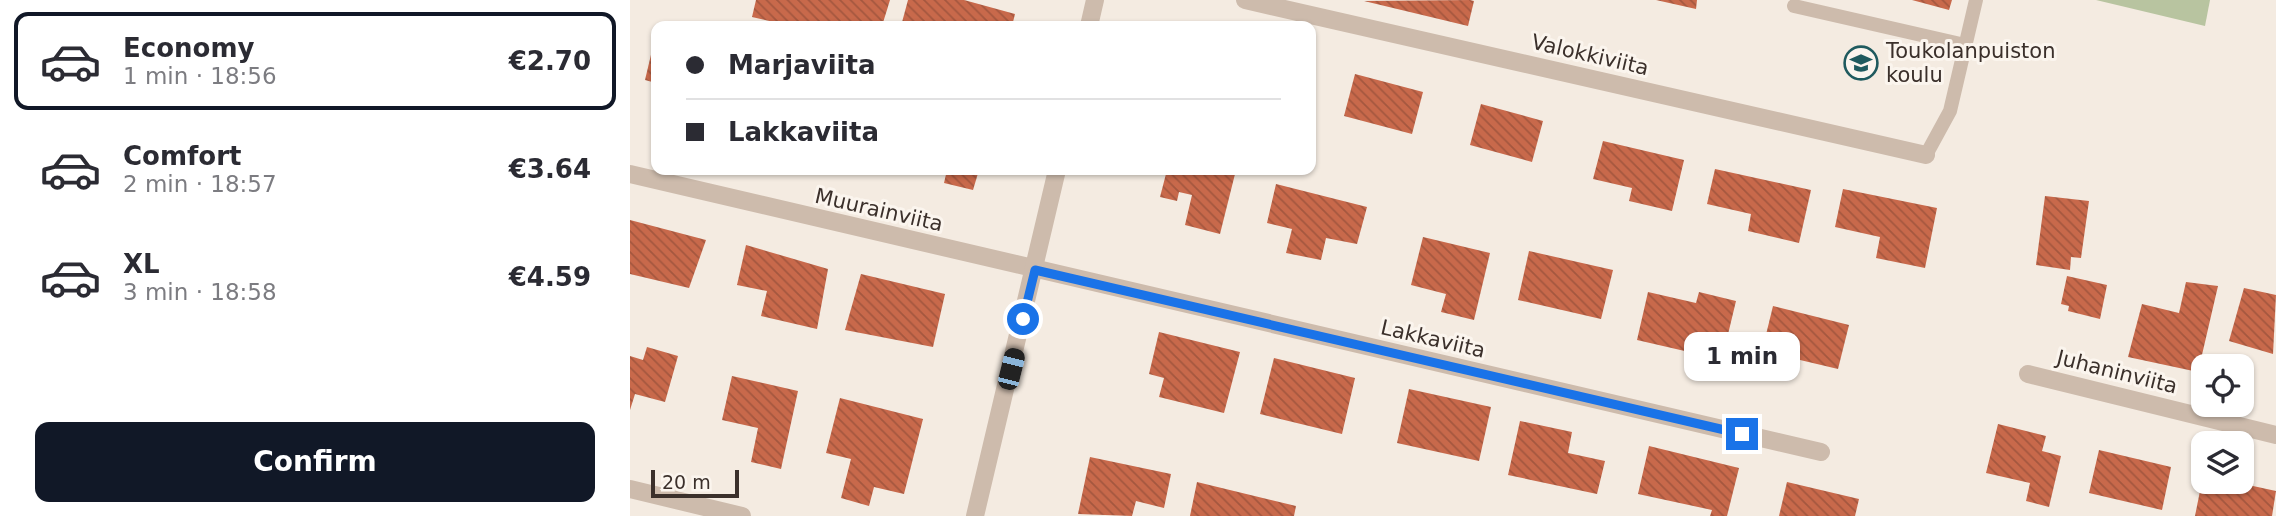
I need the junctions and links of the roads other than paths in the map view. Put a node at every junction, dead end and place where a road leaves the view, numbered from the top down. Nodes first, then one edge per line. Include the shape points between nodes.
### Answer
1 (1095, 0) edge
2 (1245, 0) edge
3 (1976, 0) edge
4 (1794, 6) dead end
5 (1090, 21) edge
6 (1965, 45) junction
7 (1926, 155) joint
8 (630, 174) edge
9 (1056, 175) edge
10 (1035, 270) junction
11 (2028, 374) dead end
12 (2276, 435) edge
13 (1821, 452) dead end
14 (630, 489) edge
15 (743, 516) edge
16 (975, 516) edge

1 - 5 street
2 - 7 street, Valokkiviita
3 - 6 lane
4 - 6 lane
6 - 7 lane via 1950,111
8 - 10 street, Muurainviita
9 - 10 street
10 - 13 street, Lakkaviita
10 - 16 street
11 - 12 street, Juhaninviita
14 - 15 street

